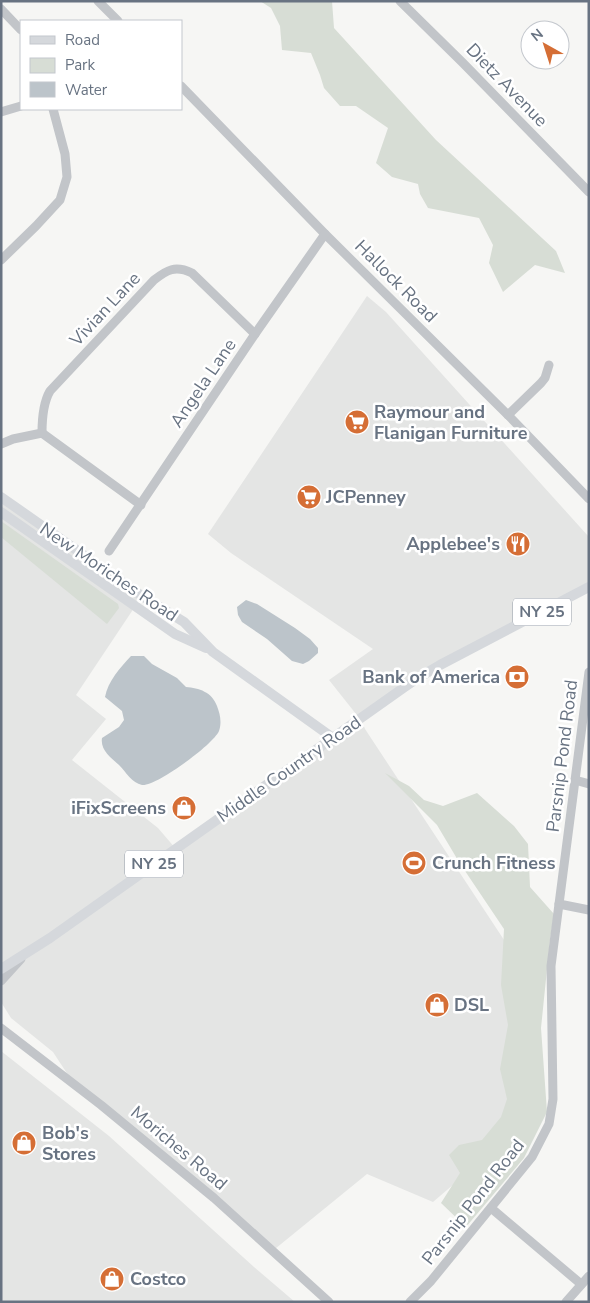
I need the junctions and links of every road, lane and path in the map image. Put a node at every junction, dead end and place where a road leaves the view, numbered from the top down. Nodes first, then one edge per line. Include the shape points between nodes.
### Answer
1 (98, 1) edge
2 (400, 1) edge
3 (1, 9) edge
4 (117, 20) edge
5 (20, 29) edge
6 (182, 87) edge
7 (20, 106) edge
8 (53, 110) edge
9 (1, 112) edge
10 (588, 189) edge
11 (324, 234) junction
12 (1, 260) edge
13 (255, 334) junction
14 (549, 365) dead end
15 (508, 415) junction
16 (42, 433) junction
17 (1, 444) edge
18 (1, 497) edge
19 (589, 498) edge
20 (140, 505) junction
21 (1, 512) edge
22 (109, 551) dead end
23 (589, 587) edge
24 (213, 652) junction
25 (589, 672) edge
26 (334, 738) junction
27 (575, 780) junction
28 (589, 784) edge
29 (559, 904) junction
30 (589, 910) edge
31 (28, 952) junction
32 (1, 969) edge
33 (1, 981) edge
34 (3, 1028) edge
35 (491, 1208) junction
36 (589, 1276) edge
37 (581, 1284) junction
38 (329, 1302) edge
39 (410, 1302) edge
40 (566, 1302) edge

1 - 4 street
2 - 10 street, Dietz Avenue
3 - 5 street
6 - 11 street, Hallock Road
7 - 9 street
8 - 12 street via 65,154 67,178 60,200
11 - 13 street, Angela Lane
11 - 15 street, Hallock Road
13 - 16 street, Vivian Lane via 192,273 180,269 166,271 50,391 42,418
13 - 20 street, Angela Lane
14 - 15 street via 541,383
15 - 19 street, Hallock Road
16 - 17 street
16 - 20 street
18 - 24 main road, New Moriches Road via 184,622
20 - 22 street, Angela Lane
21 - 24 main road, New Moriches Road via 175,634
23 - 26 main road, Middle Country Road / NY 25 via 440,665
24 - 26 main road, New Moriches Road
25 - 27 street, Parsnip Pond Road
26 - 31 main road, Middle Country Road / NY 25
27 - 28 street
27 - 29 street, Parsnip Pond Road
29 - 30 street
29 - 35 street, Parsnip Pond Road via 551,966 553,1098 549,1124 532,1157
31 - 32 main road, Middle Country Road / NY 25
31 - 33 street
34 - 38 street, Moriches Road via 214,1198
35 - 37 street
35 - 39 street, Parsnip Pond Road
36 - 37 street
37 - 40 street

